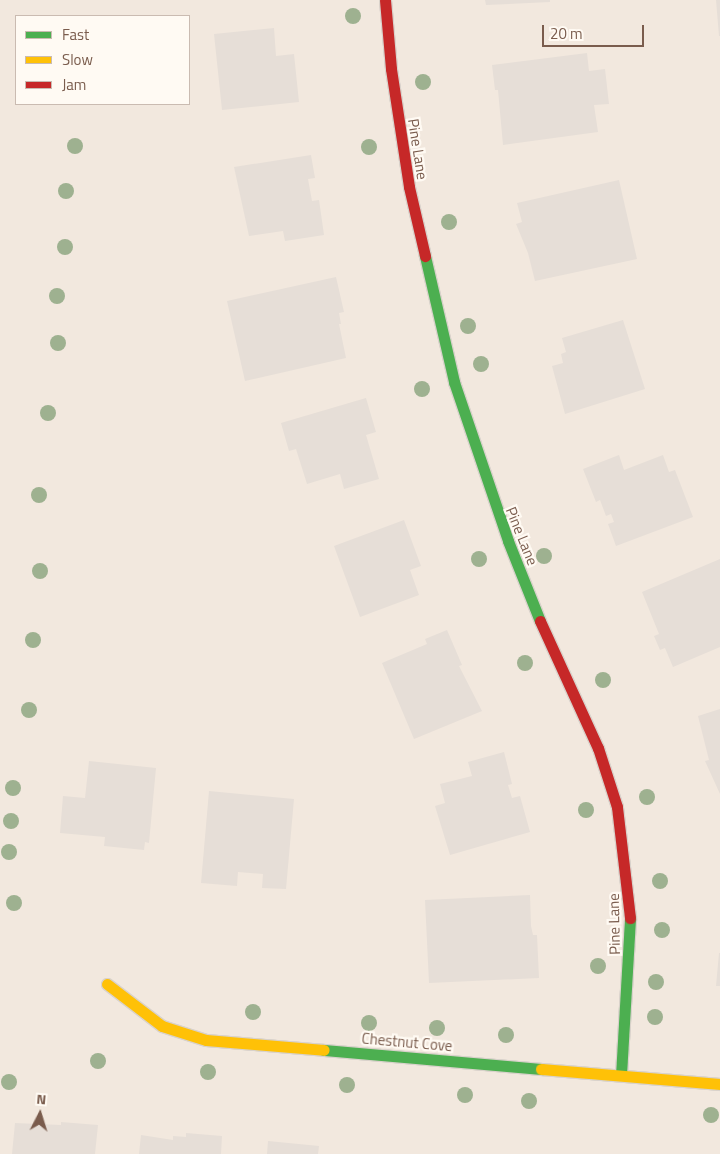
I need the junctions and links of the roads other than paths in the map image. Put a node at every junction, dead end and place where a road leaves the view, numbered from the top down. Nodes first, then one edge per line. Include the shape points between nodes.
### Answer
1 (385, 0) edge
2 (107, 984) dead end
3 (621, 1075) junction
4 (720, 1084) edge

1 - 3 street, Pine Lane via 408,188 460,405 508,541 549,642 598,748 617,807 630,906
2 - 3 street, Chestnut Cove via 162,1026 206,1040
3 - 4 street, Chestnut Cove

